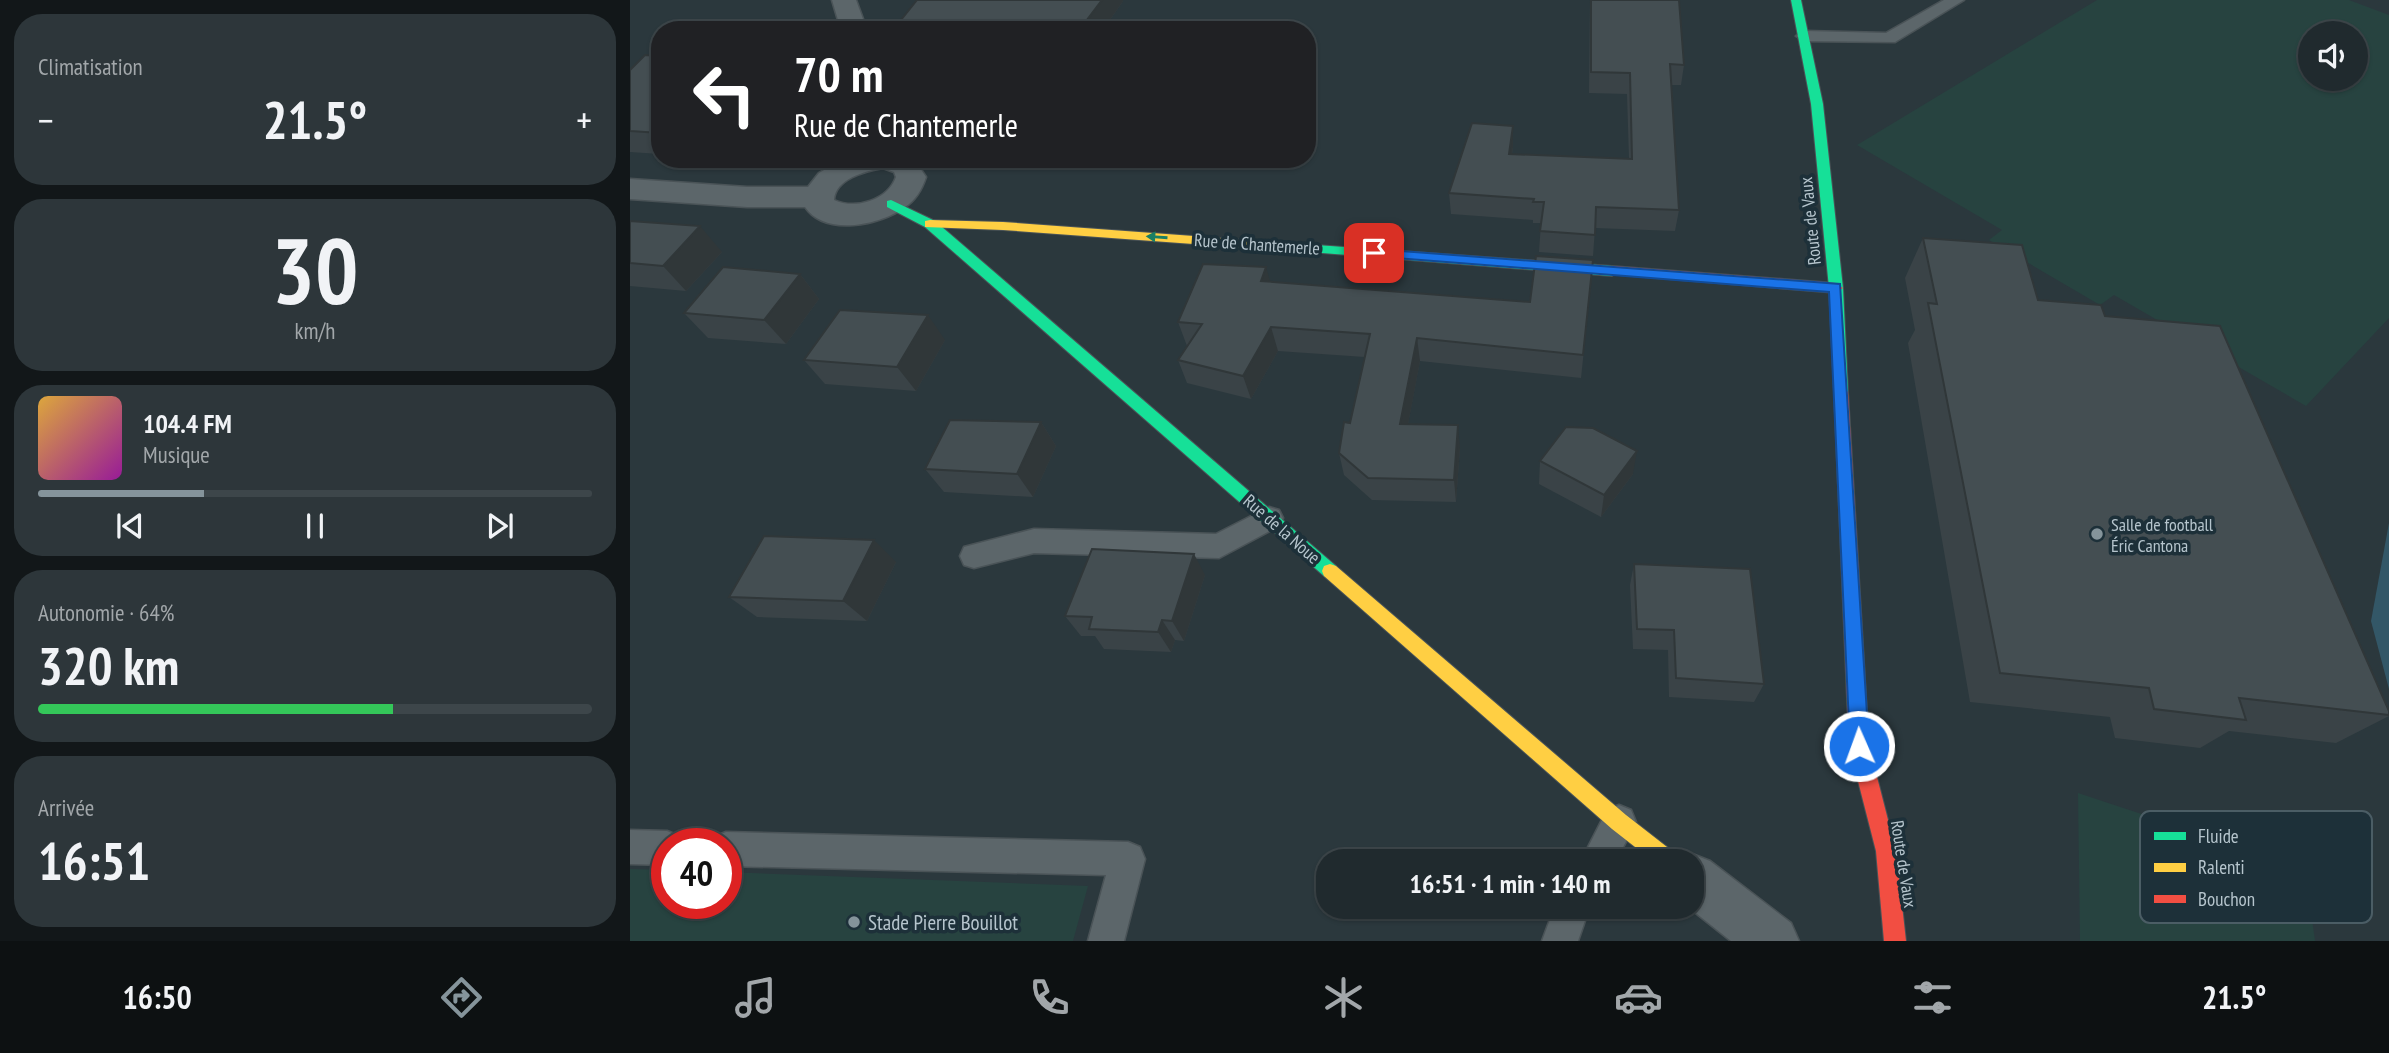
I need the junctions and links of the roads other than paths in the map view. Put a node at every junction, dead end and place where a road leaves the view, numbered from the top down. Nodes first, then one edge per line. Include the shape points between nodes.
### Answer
1 (844, 0) edge
2 (1796, 0) edge
3 (1956, 0) edge
4 (851, 21) edge
5 (1805, 36) junction
6 (847, 168) edge
7 (909, 168) edge
8 (630, 189) edge
9 (818, 197) junction
10 (891, 204) junction
11 (930, 224) junction
12 (1836, 288) junction
13 (1269, 517) junction
14 (974, 555) dead end
15 (1619, 822) junction
16 (630, 847) edge
17 (651, 848) edge
18 (742, 849) edge
19 (1604, 849) edge
20 (1654, 849) edge
21 (1704, 888) edge
22 (1568, 919) edge
23 (1106, 941) edge
24 (1560, 941) edge
25 (1773, 941) edge
26 (1895, 941) edge

1 - 4 street
2 - 5 street, Route de Vaux
3 - 5 lane via 1889,38
5 - 12 street, Route de Vaux via 1817,104
6 - 9 street via 824,184
7 - 10 street via 912,182
8 - 9 street
9 - 10 street via 821,206 839,215 859,215
10 - 11 street, Rue de la Noue
12 -> 11 street, Rue de Chantemerle
11 - 13 street, Rue de la Noue
12 - 26 street, Route de Vaux via 1859,746 1886,851
13 - 14 lane via 1219,546 1034,541
13 - 15 street, Rue de la Noue
15 - 19 lane
15 - 20 street, Rue de la Noue
16 - 17 lane
18 - 23 lane via 1128,859
21 - 25 street
22 - 24 lane

